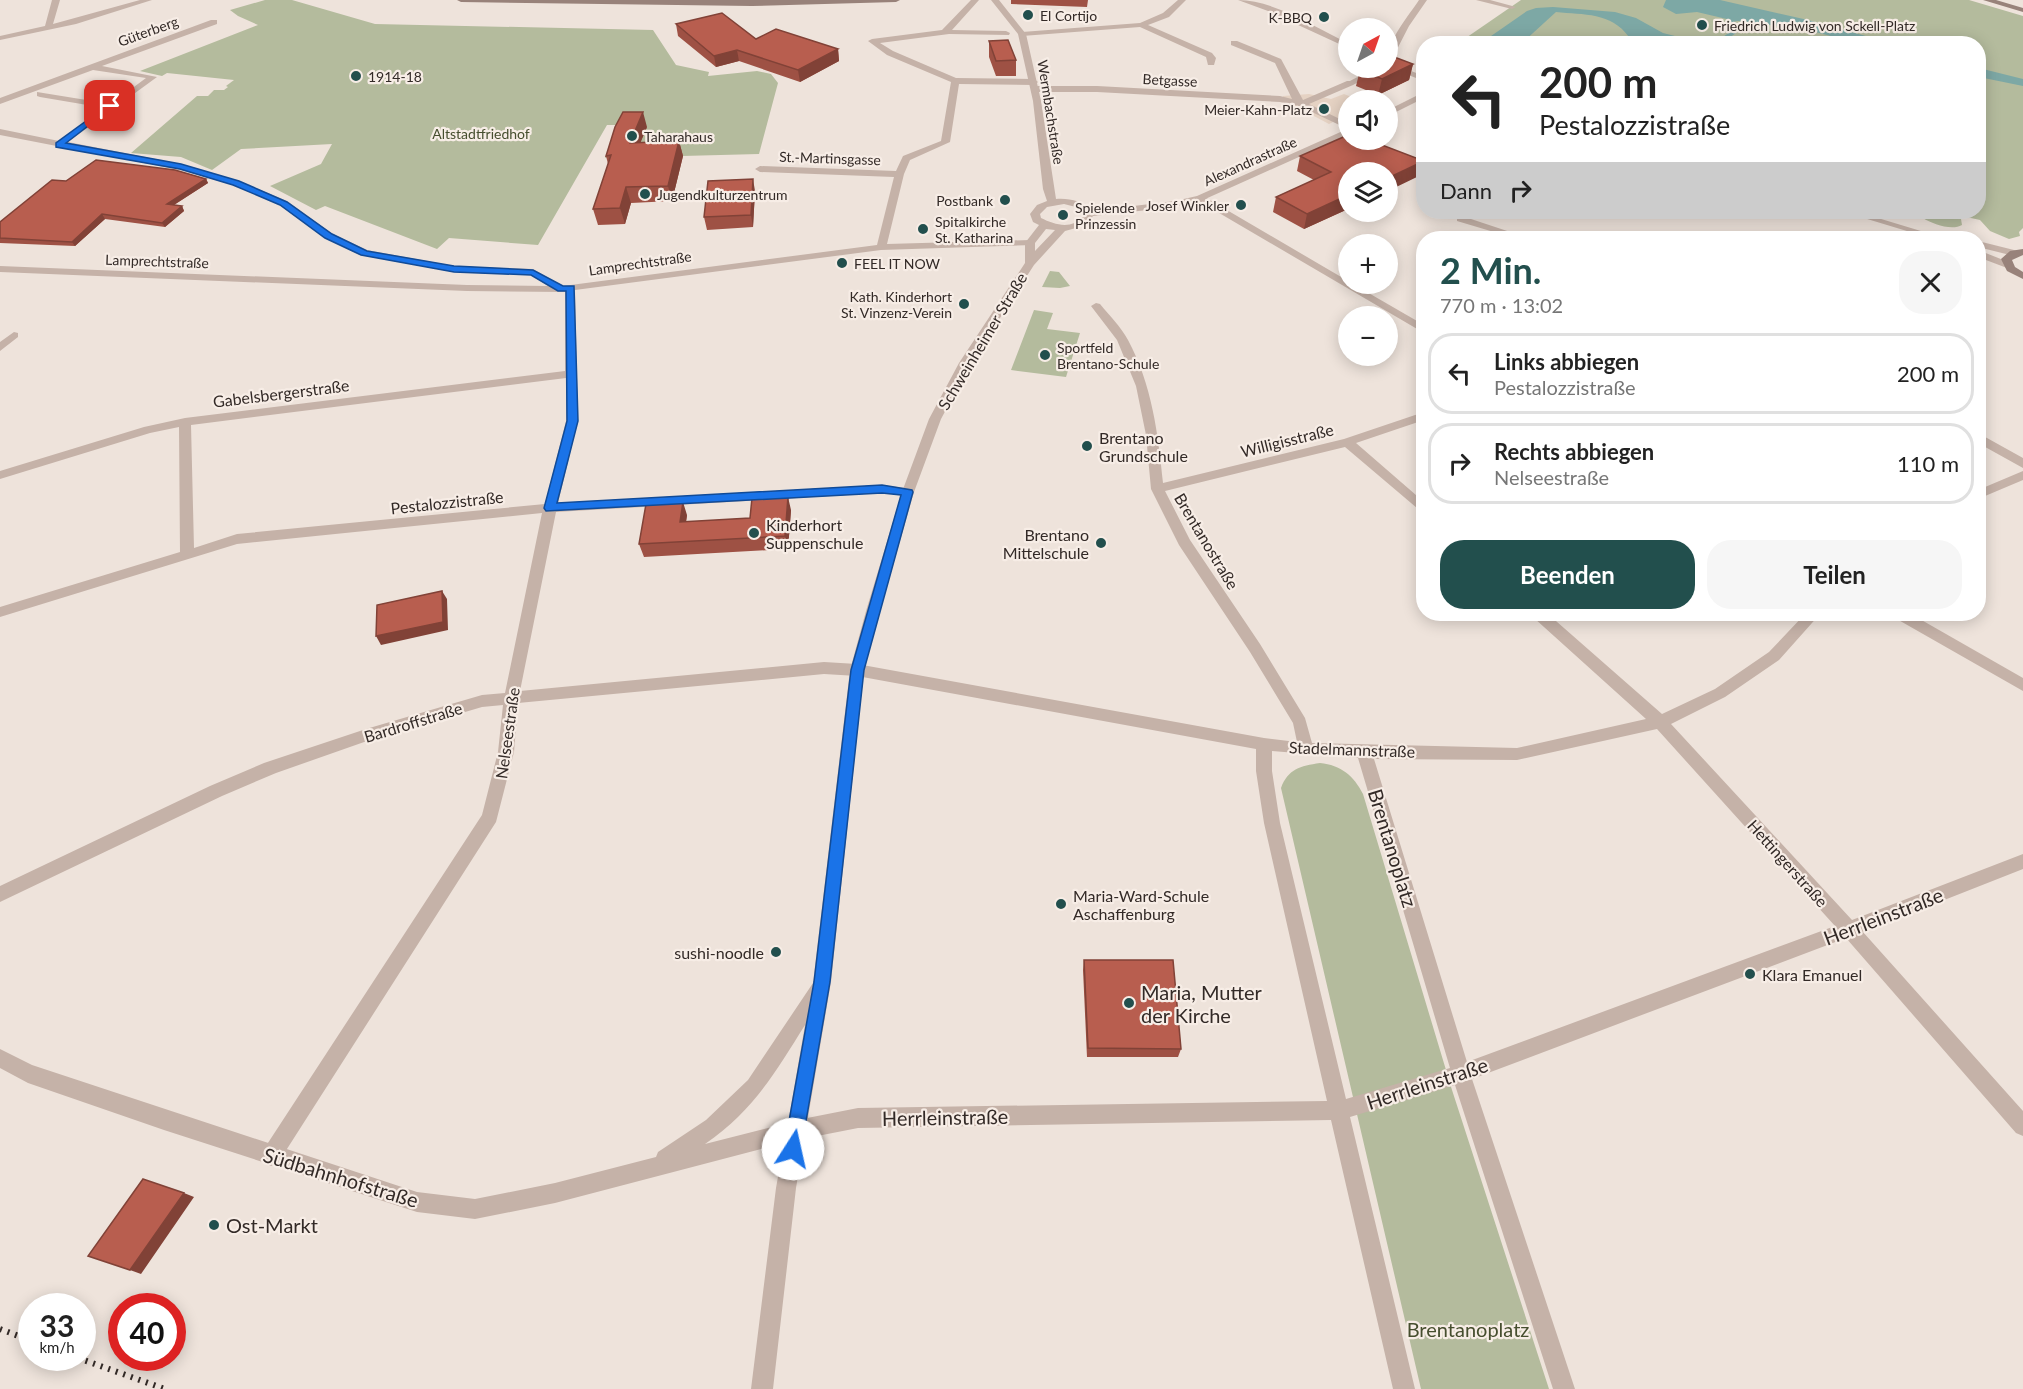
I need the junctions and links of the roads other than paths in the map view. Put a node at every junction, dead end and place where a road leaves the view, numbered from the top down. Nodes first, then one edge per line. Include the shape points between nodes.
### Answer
1 (56, 0) edge
2 (148, 0) edge
3 (461, 0) edge
4 (896, 0) edge
5 (975, 0) edge
6 (995, 0) edge
7 (1182, 0) edge
8 (1242, 0) edge
9 (1423, 0) edge
10 (1480, 0) edge
11 (1987, 0) edge
12 (1512, 7) dead end
13 (2023, 10) edge
14 (214, 22) dead end
15 (1141, 25) junction
16 (48, 28) junction
17 (944, 33) junction
18 (1006, 33) dead end
19 (1022, 34) junction
20 (0, 38) edge
21 (1398, 40) edge
22 (1338, 41) edge
23 (1234, 43) dead end
24 (1211, 63) dead end
25 (92, 67) junction
26 (1398, 68) edge
27 (1416, 76) edge
28 (1360, 78) edge
29 (955, 81) junction
30 (1034, 86) junction
31 (40, 94) dead end
32 (1416, 98) edge
33 (0, 101) edge
34 (1302, 104) junction
35 (110, 106) junction
36 (1398, 108) edge
37 (1338, 121) edge
38 (0, 132) edge
39 (1338, 136) edge
40 (59, 145) junction
41 (760, 169) dead end
42 (899, 174) junction
43 (1200, 198) junction
44 (1052, 202) junction
45 (1089, 214) junction
46 (1461, 219) dead end
47 (1873, 219) edge
48 (1044, 225) junction
49 (1062, 229) junction
50 (1500, 231) edge
51 (1915, 231) edge
52 (1030, 243) junction
53 (1045, 245) junction
54 (1986, 246) edge
55 (881, 248) junction
56 (2019, 253) edge
57 (1986, 256) edge
58 (1030, 263) junction
59 (2007, 264) junction
60 (0, 269) edge
61 (2023, 276) edge
62 (566, 288) junction
63 (1096, 306) dead end
64 (1416, 325) edge
65 (14, 334) dead end
66 (0, 348) edge
67 (573, 374) junction
68 (1416, 419) edge
69 (185, 422) junction
70 (1347, 442) junction
71 (1986, 442) edge
72 (2023, 464) edge
73 (0, 475) edge
74 (2023, 475) edge
75 (1157, 489) junction
76 (1986, 491) edge
77 (908, 492) junction
78 (1416, 503) edge
79 (550, 508) junction
80 (187, 554) junction
81 (0, 612) edge
82 (1547, 621) edge
83 (1806, 621) edge
84 (1912, 621) edge
85 (857, 670) junction
86 (2023, 686) edge
87 (511, 699) junction
88 (1660, 722) junction
89 (1264, 744) junction
90 (1306, 749) junction
91 (1364, 752) junction
92 (2023, 861) edge
93 (0, 894) edge
94 (1849, 929) junction
95 (822, 982) junction
96 (0, 1058) edge
97 (1461, 1074) junction
98 (1340, 1110) junction
99 (2023, 1126) edge
100 (797, 1130) junction
101 (271, 1156) junction
102 (655, 1166) junction
103 (762, 1389) edge
104 (1404, 1389) edge
105 (1564, 1389) edge

1 - 16 street
2 - 16 street
3 - 4 main road
5 - 17 street
6 - 19 street, Wermbachstraße
7 - 15 street via 1166,15
8 - 22 street via 1271,9
9 - 21 street
10 - 12 street
11 - 13 main road
14 - 25 street, Güterberg
15 - 19 street
15 - 24 street via 1209,55
16 - 20 street
17 - 18 street
17 - 29 street via 872,41
19 - 30 street, Wermbachstraße
23 - 34 street via 1278,61
25 - 33 street, Güterberg
25 - 35 street, Güterberg via 153,77
26 - 27 street
28 - 34 street
29 - 30 street, Betgasse
29 - 42 street, St.-Martinsgasse via 945,142 906,158
30 - 34 street, Betgasse via 1280,99
30 - 44 street, Wermbachstraße
31 - 35 street
32 - 36 street
34 - 37 street
35 - 40 street, Güterberg
38 - 40 street
39 - 43 street, Alexandrastraße
40 - 62 street via 181,166 236,183 284,203 329,236 364,253 454,269 533,272
41 - 42 street, St.-Martinsgasse
42 - 55 street, St.-Martinsgasse
43 - 45 street, Alexandrastraße
43 - 64 street
44 - 45 street via 1073,202
44 - 48 street via 1038,208 1035,214
45 - 49 street, Schweinheimer Straße via 1083,224
46 - 50 street
47 - 51 street
48 - 49 street
48 - 52 street
49 - 53 street, Schweinheimer Straße
52 - 53 street, Lamprechtstraße
52 - 55 street, Lamprechtstraße
52 - 58 street, Schweinheimer Straße
53 - 58 street, Schweinheimer Straße
54 - 56 street
55 - 62 street, Lamprechtstraße
56 - 59 main road via 2006,260
57 - 59 street
58 - 77 street, Schweinheimer Straße via 959,373 935,419
59 - 61 main road
60 - 62 street, Lamprechtstraße
62 - 67 street, Nelseestraße
63 - 75 street, Brentanostraße via 1122,339 1142,386
65 - 66 street
67 - 69 street, Gabelsbergerstraße
67 - 79 street, Nelseestraße via 572,421
68 - 70 street, Willigisstraße
69 - 73 street, Gabelsbergerstraße
69 - 80 street
70 - 75 street, Willigisstraße
70 - 78 street
71 - 72 street
74 - 76 street
75 - 90 street, Brentanostraße via 1184,542 1300,722
77 - 79 street, Pestalozzistraße via 882,489
77 - 85 street, Schweinheimer Straße
79 - 80 street, Pestalozzistraße via 237,539
79 - 87 street, Nelseestraße
80 - 81 street, Pestalozzistraße
82 - 88 street, Hettingerstraße
83 - 88 street, Stadelmannstraße via 1774,656 1720,693
84 - 86 street
85 - 87 street, Bardroffstraße via 824,668
85 - 89 street, Stadelmannstraße
85 - 95 street, Schweinheimer Straße
87 - 93 street, Bardroffstraße via 471,704 270,768
87 - 101 street, Nelseestraße via 506,752 490,817
88 - 91 street, Stadelmannstraße via 1517,754
88 - 94 street, Hettingerstraße
89 - 90 street, Stadelmannstraße
89 - 98 street via 1272,823
90 - 91 street, Stadelmannstraße
91 - 97 street, Brentanoplatz
92 - 94 street, Herrleinstraße
94 - 97 street, Herrleinstraße
94 - 99 street, Hettingerstraße
95 - 100 street, Schweinheimer Straße
95 - 102 street, Schweinheimer Straße via 755,1087 713,1127
96 - 101 street, Südbahnhofstraße via 28,1072
97 - 98 street, Herrleinstraße
97 - 105 street, Brentanoplatz
98 - 100 street, Herrleinstraße via 858,1118
98 - 104 street
100 - 102 street, Südbahnhofstraße
100 - 103 street, Schweinheimer Straße via 786,1188
101 - 102 street, Südbahnhofstraße via 417,1202 476,1209

